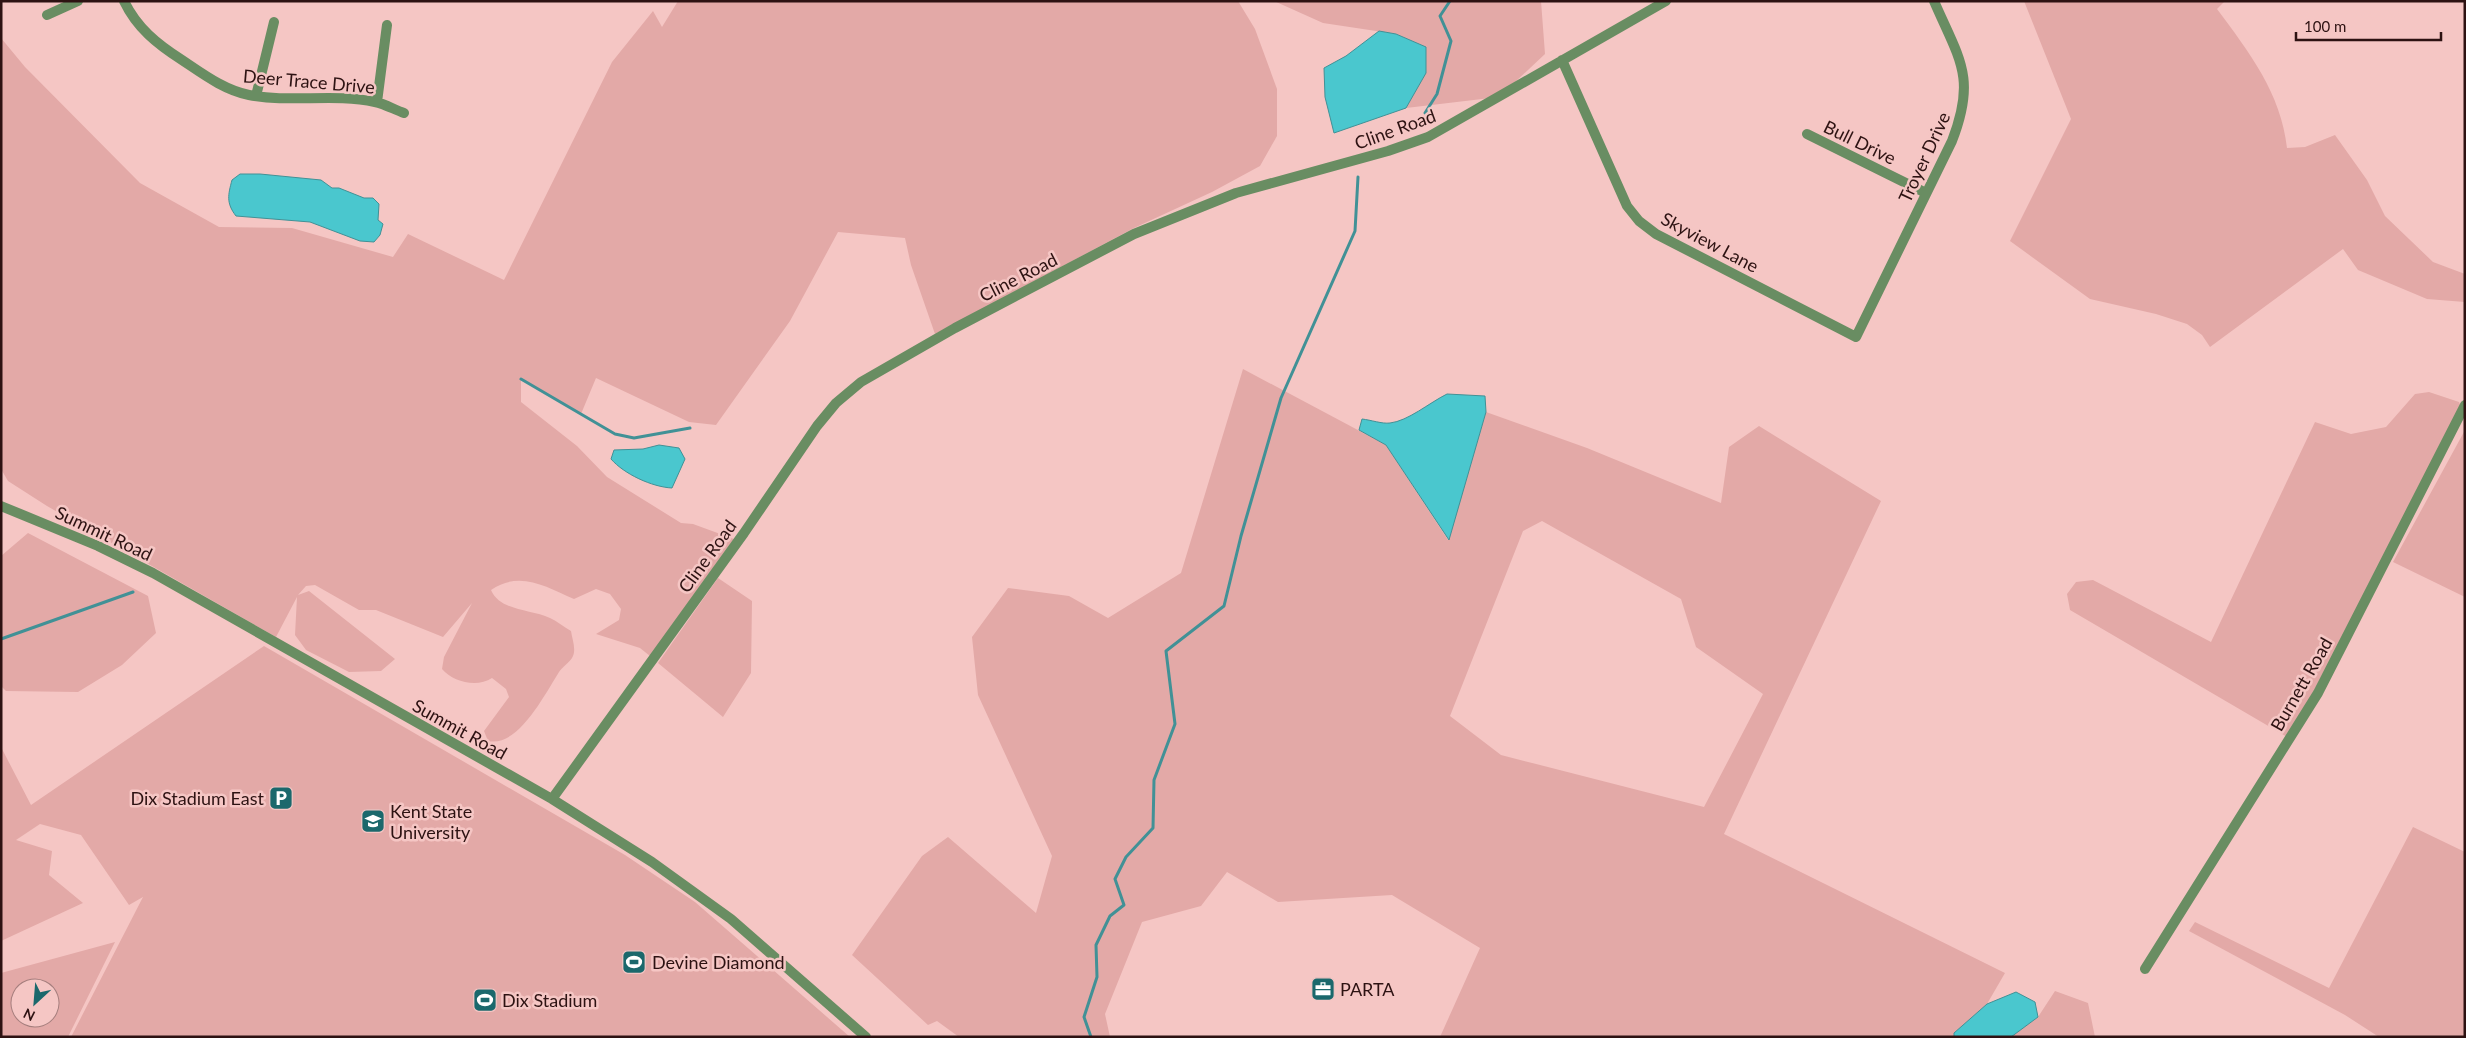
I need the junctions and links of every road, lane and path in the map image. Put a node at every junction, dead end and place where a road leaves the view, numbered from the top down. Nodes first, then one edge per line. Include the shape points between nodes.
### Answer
1 (78, 1) edge
2 (124, 1) edge
3 (1666, 1) edge
4 (1934, 1) edge
5 (47, 15) dead end
6 (274, 22) dead end
7 (387, 25) dead end
8 (1562, 60) junction
9 (256, 96) junction
10 (377, 102) junction
11 (404, 113) dead end
12 (1807, 134) dead end
13 (1926, 193) junction
14 (1876, 294) joint
15 (2465, 405) edge
16 (1, 506) edge
17 (552, 799) junction
18 (2144, 969) dead end
19 (866, 1037) edge

1 - 5 street
2 - 9 street, Deer Trace Drive via 131,16 149,38 165,50 233,90
3 - 8 street, Cline Road
4 - 13 street, Troyer Drive via 1960,62 1965,95 1960,121
6 - 9 street
7 - 10 street
8 - 14 street, Skyview Lane via 1622,196 1646,227 1850,336 1856,337 1860,332
8 - 17 street, Cline Road via 1428,137 1373,156 1236,193 1134,234 955,328 861,382 836,403 817,426
9 - 10 street, Deer Trace Drive
10 - 11 street, Deer Trace Drive
12 - 13 street, Bull Drive
13 - 14 street, Troyer Drive
15 - 18 street, Burnett Road via 2318,693
16 - 17 street, Summit Road via 98,546 153,574
17 - 19 street, Summit Road via 652,862 731,920

